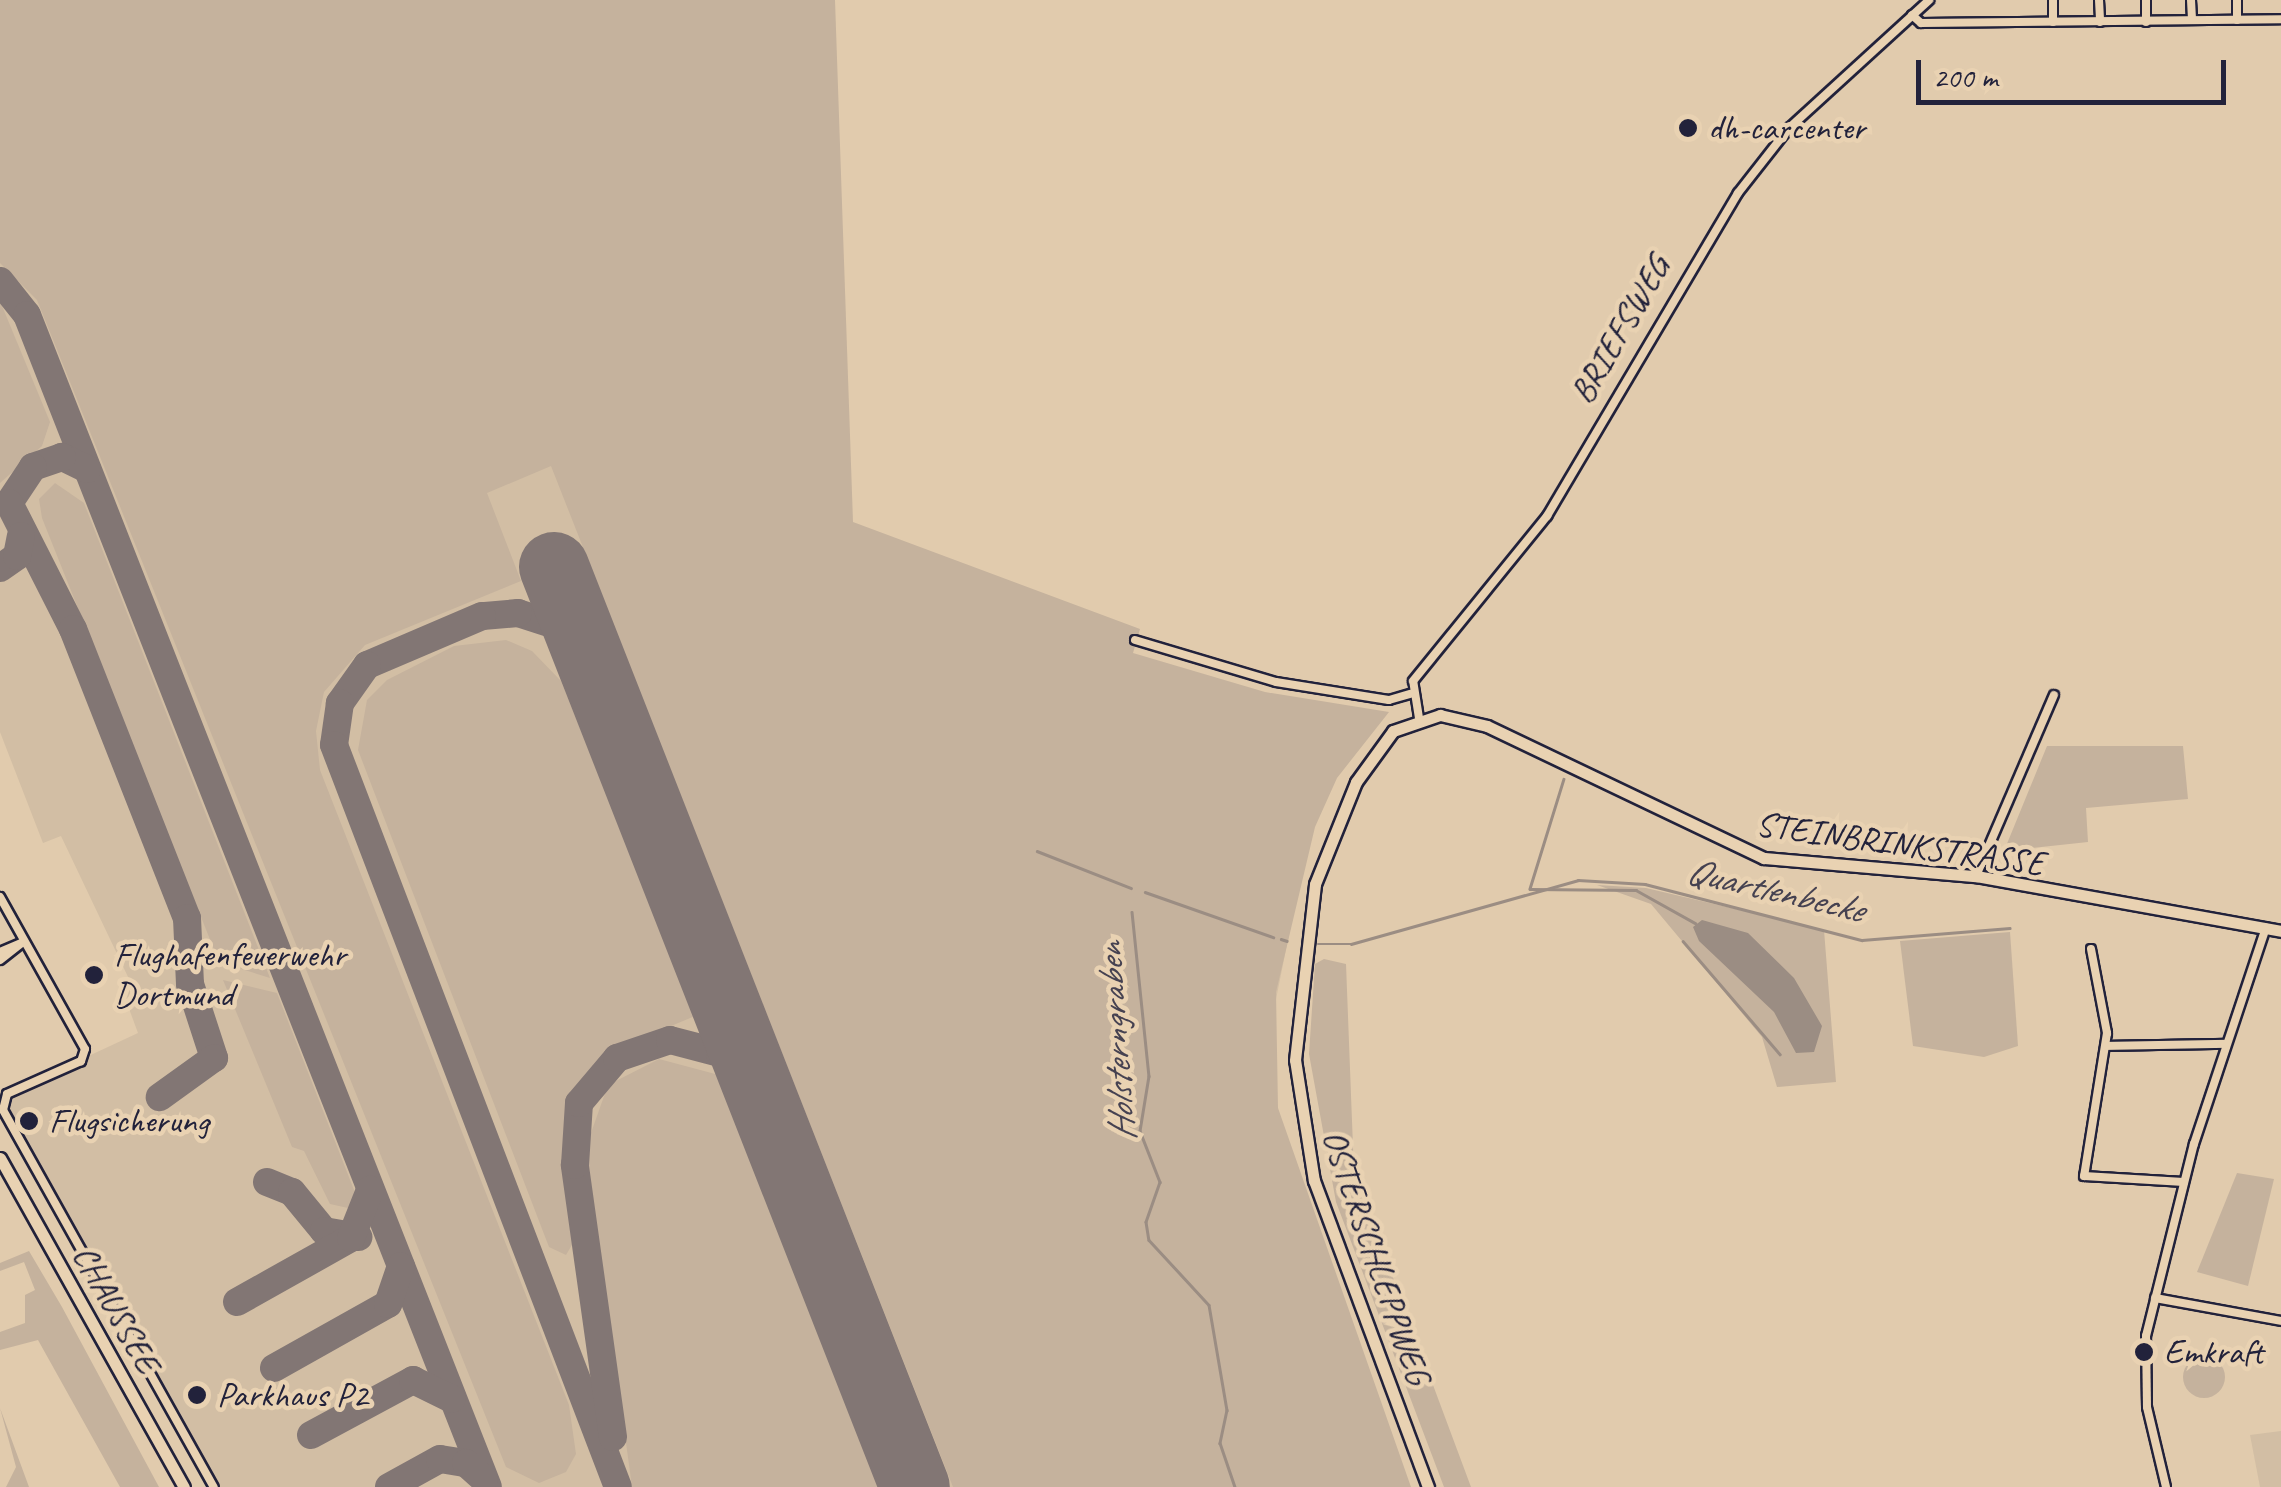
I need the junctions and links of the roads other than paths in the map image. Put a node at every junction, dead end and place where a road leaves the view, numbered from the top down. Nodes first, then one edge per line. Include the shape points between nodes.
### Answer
1 (2053, 0) edge
2 (2099, 0) edge
3 (2146, 0) edge
4 (2191, 0) edge
5 (2237, 0) edge
6 (1925, 2) edge
7 (1912, 15) junction
8 (2192, 20) junction
9 (2238, 20) junction
10 (2281, 20) edge
11 (2053, 22) junction
12 (2100, 22) junction
13 (2146, 22) junction
14 (1135, 640) dead end
15 (1410, 694) junction
16 (2054, 695) dead end
17 (1419, 718) junction
18 (1976, 876) junction
19 (0, 898) edge
20 (2266, 928) junction
21 (2281, 930) edge
22 (24, 942) junction
23 (2092, 949) dead end
24 (0, 956) edge
25 (2224, 1044) junction
26 (2106, 1046) junction
27 (0, 1158) edge
28 (2184, 1182) junction
29 (2154, 1298) junction
30 (2281, 1321) edge
31 (184, 1487) edge
32 (214, 1487) edge
33 (1428, 1487) edge
34 (2166, 1487) edge

1 - 11 street
2 - 12 street
3 - 13 street
4 - 8 street
5 - 9 street
6 - 7 street, BRIEFSWEG
7 - 11 street via 1921,24
7 - 15 street, BRIEFSWEG via 1757,166 1683,275 1547,516
8 - 9 street
8 - 13 street
9 - 10 street
11 - 12 street
12 - 13 street
14 - 15 street via 1276,682 1390,700
15 - 17 street
16 - 18 street
17 - 18 street, STEINBRINKSTRASSE via 1452,716 1507,734 1760,856
17 - 33 street, OSTERSCHLEPPWEG via 1372,756 1322,862 1297,981 1295,1060 1314,1182
18 - 20 street, STEINBRINKSTRASSE
19 - 22 street
20 - 21 street, STEINBRINKSTRASSE
20 - 25 street
22 - 24 street
22 - 32 street via 52,978 84,1049 81,1061 7,1094 4,1110
23 - 26 street
25 - 26 street
25 - 28 street
26 - 28 street via 2084,1176
27 - 31 street, CHAUSSEE
28 - 29 street
29 - 30 street
29 - 34 street via 2144,1382

